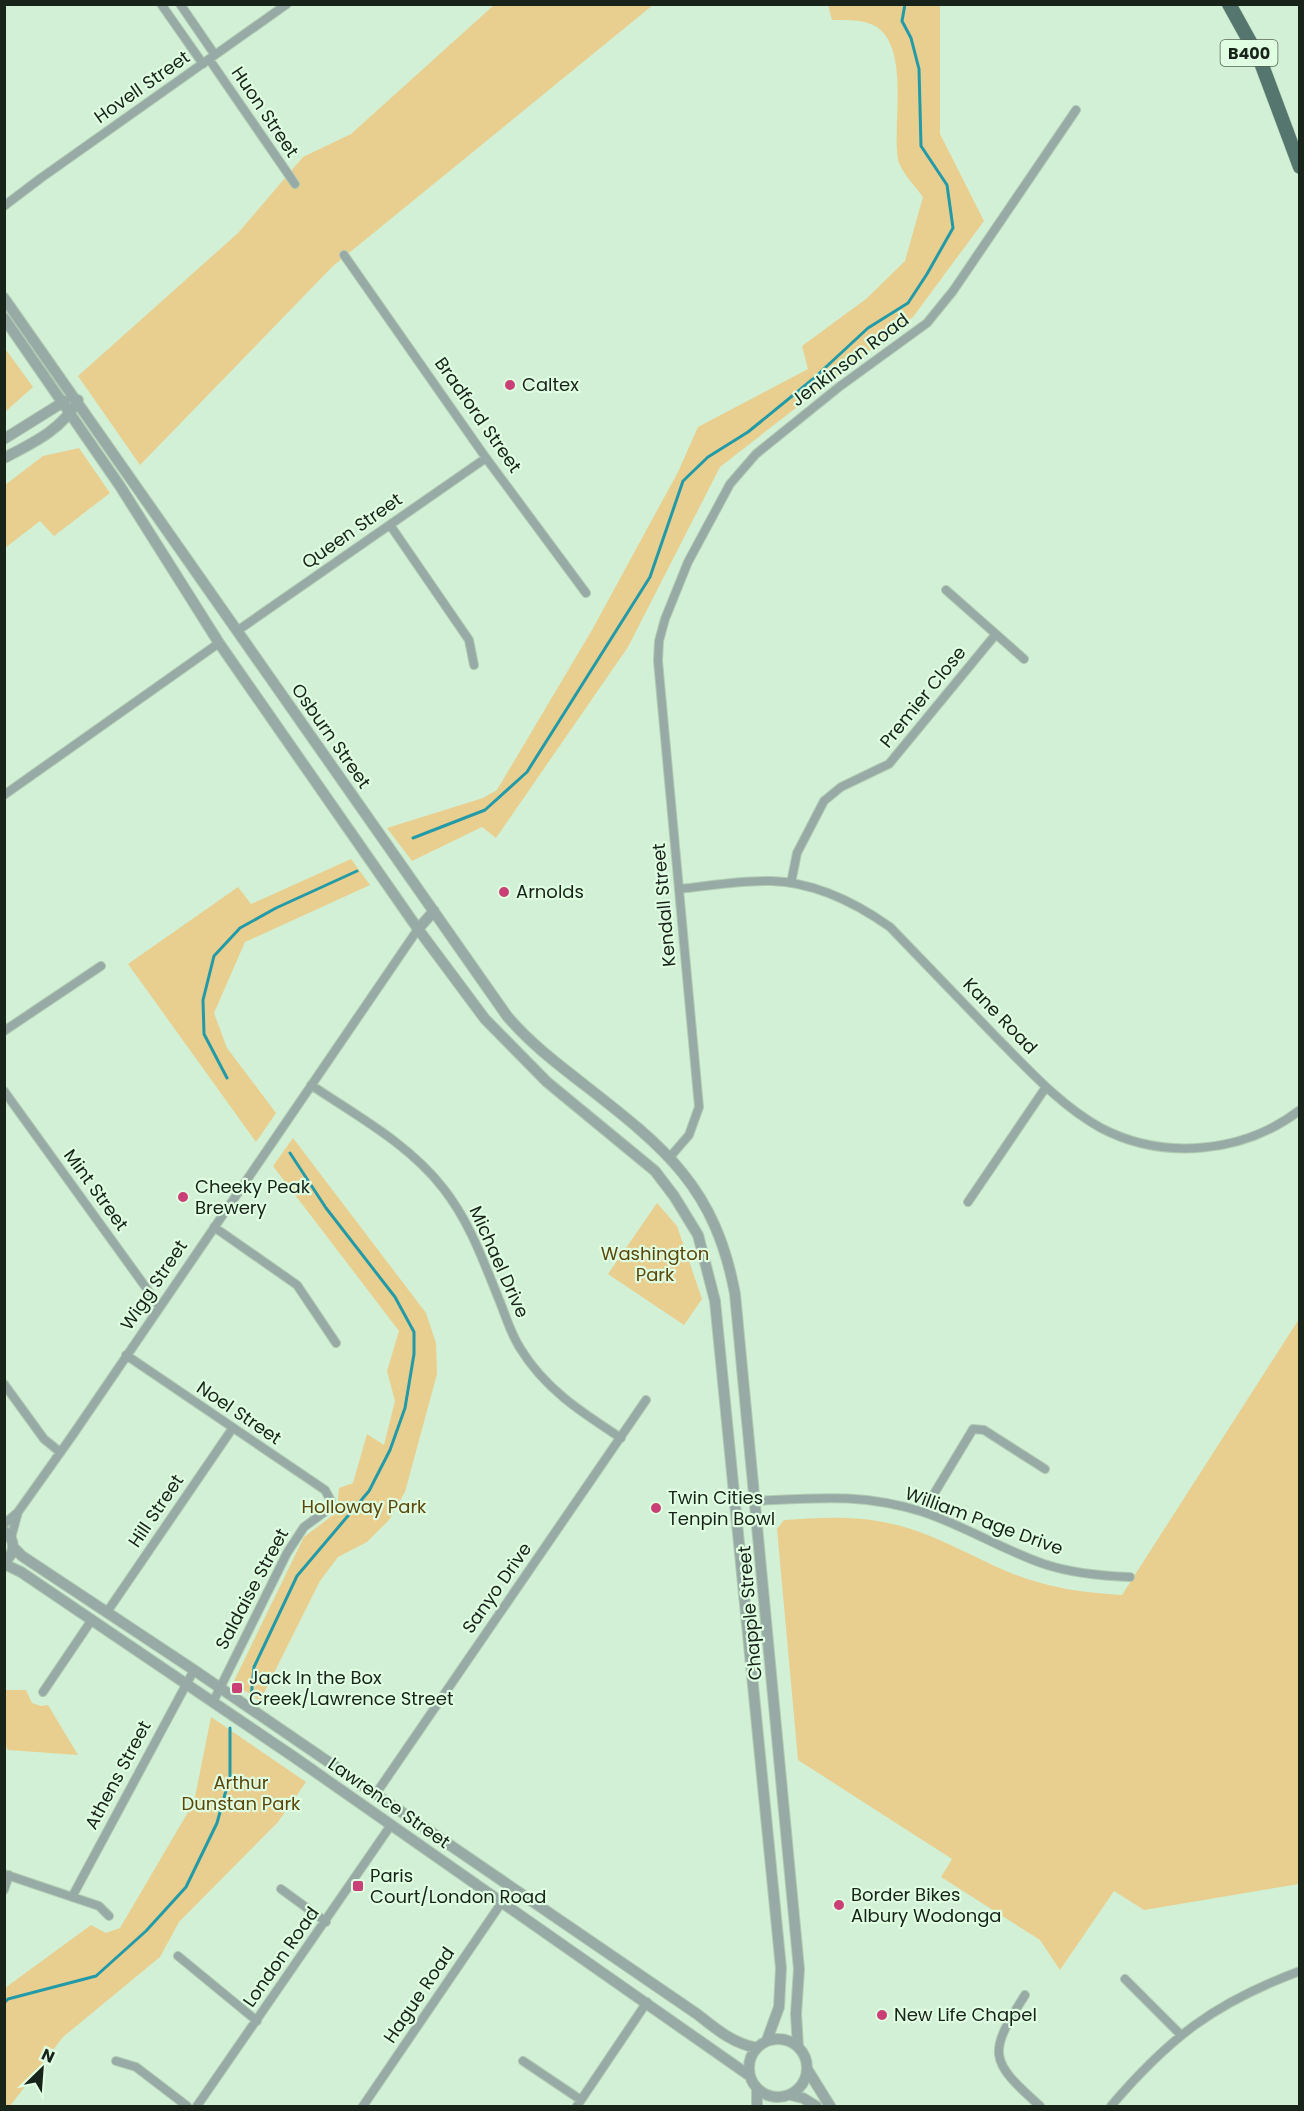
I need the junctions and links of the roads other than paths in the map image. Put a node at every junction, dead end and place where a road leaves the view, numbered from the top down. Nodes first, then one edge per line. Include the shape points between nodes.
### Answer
1 (180, 4) edge
2 (287, 4) edge
3 (1217, 4) edge
4 (1229, 4) edge
5 (166, 6) edge
6 (209, 59) junction
7 (1276, 104) junction
8 (1076, 110) dead end
9 (1299, 167) edge
10 (294, 184) dead end
11 (4, 204) edge
12 (344, 255) dead end
13 (4, 298) edge
14 (4, 318) edge
15 (78, 400) junction
16 (61, 402) junction
17 (69, 416) junction
18 (4, 439) edge
19 (4, 458) edge
20 (486, 458) junction
21 (390, 525) junction
22 (946, 590) dead end
23 (586, 594) dead end
24 (237, 631) junction
25 (996, 634) junction
26 (659, 641) joint
27 (219, 643) junction
28 (1024, 659) dead end
29 (474, 665) dead end
30 (4, 795) edge
31 (790, 883) junction
32 (679, 889) junction
33 (434, 911) junction
34 (418, 928) junction
35 (101, 966) dead end
36 (4, 1031) edge
37 (311, 1085) junction
38 (1046, 1087) junction
39 (4, 1091) edge
40 (1299, 1110) edge
41 (670, 1157) junction
42 (655, 1171) junction
43 (968, 1202) dead end
44 (214, 1227) junction
45 (160, 1307) junction
46 (336, 1343) dead end
47 (126, 1355) junction
48 (4, 1384) edge
49 (646, 1400) dead end
50 (232, 1429) junction
51 (621, 1438) junction
52 (60, 1452) junction
53 (1045, 1469) dead end
54 (331, 1501) joint
55 (756, 1501) junction
56 (734, 1504) junction
57 (18, 1512) junction
58 (923, 1512) junction
59 (4, 1524) edge
60 (10, 1539) edge
61 (4, 1563) edge
62 (1130, 1577) dead end
63 (107, 1612) junction
64 (91, 1621) junction
65 (194, 1670) junction
66 (186, 1685) junction
67 (219, 1689) junction
68 (43, 1692) dead end
69 (213, 1702) junction
70 (375, 1795) junction
71 (366, 1808) junction
72 (400, 1812) junction
73 (391, 1825) junction
74 (7, 1874) edge
75 (281, 1889) dead end
76 (4, 1890) edge
77 (72, 1897) junction
78 (502, 1902) junction
79 (109, 1916) dead end
80 (326, 1922) junction
81 (178, 1956) dead end
82 (1299, 1971) edge
83 (1125, 1979) dead end
84 (656, 1987) junction
85 (1025, 1995) dead end
86 (647, 2002) junction
87 (257, 2021) junction
88 (1180, 2034) junction
89 (767, 2040) junction
90 (798, 2047) junction
91 (757, 2048) junction
92 (116, 2061) dead end
93 (523, 2061) dead end
94 (807, 2069) junction
95 (750, 2076) junction
96 (757, 2088) junction
97 (785, 2099) edge
98 (579, 2103) edge
99 (187, 2106) edge
100 (197, 2106) edge
101 (363, 2106) edge
102 (758, 2106) edge
103 (816, 2106) edge
104 (830, 2106) edge
105 (1040, 2106) edge
106 (1110, 2106) edge

1 - 6 street, Huon Street
2 - 6 street, Hovell Street
3 - 7 main road, B400 via 1255,62
4 - 7 main road, B400 via 1260,60
5 - 6 street, Huon Street
6 - 10 street, Huon Street
6 - 11 street, Hovell Street
7 - 9 main road, B400
8 - 26 street, Jenkinson Road via 927,323 756,454 730,484 688,562
12 - 20 street, Bradford Street
13 - 15 street, Osburn Street
14 - 16 street
15 - 16 street
15 - 17 street
15 - 24 street, Osburn Street
16 - 17 street
16 - 18 street
17 - 19 street
17 - 27 street via 120,486
20 - 21 street, Queen Street
20 - 23 street, Bradford Street
21 - 24 street, Queen Street
21 - 29 street via 469,640
22 - 25 street
24 - 27 street
24 - 33 street, Osburn Street
25 - 28 street
25 - 31 street, Premier Close via 889,764 824,801 797,854
26 - 32 street, Kendall Street
27 - 30 street
27 - 34 street
31 - 32 street, Kane Road via 770,881
31 - 38 street, Kane Road via 838,897 865,909 890,927
32 - 41 street, Kendall Street via 699,1107 689,1136
33 - 34 street
33 - 41 street, Osburn Street via 521,1032 653,1138
34 - 37 street, Wigg Street
34 - 42 street via 485,1019 520,1057
35 - 36 street
37 - 44 street, Wigg Street
37 - 51 street, Michael Drive via 401,1145 430,1173 461,1214 518,1346 533,1367 559,1396
38 - 40 street, Kane Road via 1102,1129 1141,1142 1182,1149 1254,1136
38 - 43 street
39 - 45 street, Mint Street
41 - 42 street
41 - 55 street, Chapple Street via 711,1213 729,1264
42 - 56 street, Chapple Street via 687,1215 707,1264 715,1300
44 - 45 street, Wigg Street
44 - 46 street via 297,1285
45 - 47 street, Wigg Street
47 - 50 street, Noel Street
47 - 52 street, Wigg Street
48 - 52 street via 44,1439
49 - 51 street, Sanyo Drive
50 - 54 street, Noel Street via 325,1490
50 - 63 street, Hill Street
51 - 70 street, Sanyo Drive
52 - 57 street, Wigg Street
53 - 58 street via 984,1430 973,1429
54 - 67 street, Saldaise Street via 326,1511 304,1527 287,1553
55 - 56 street
55 - 58 street, William Page Drive via 846,1496
55 - 90 street, Chapple Street via 799,1969
56 - 89 street, Chapple Street via 781,1968 781,1999
57 - 59 street, Wigg Street
57 - 60 street, Wigg Street
58 - 62 street, William Page Drive via 1046,1564
60 - 61 street via 10,1558
60 - 63 street, Lawrence Street via 21,1556
61 - 64 street, Lawrence Street
63 - 65 street, Lawrence Street
64 - 66 street, Lawrence Street
64 - 68 street
65 - 66 street, Athens Street
65 - 67 street, Lawrence Street
66 - 69 street, Lawrence Street
66 - 77 street, Athens Street
67 - 69 street, Saldaise Street
67 - 70 street, Lawrence Street
69 - 71 street, Lawrence Street
70 - 71 street
70 - 72 street, Lawrence Street
71 - 73 street, Lawrence Street
72 - 73 street
72 - 84 street, Lawrence Street
73 - 78 street, Lawrence Street
73 - 80 street, London Road
74 - 76 street
74 - 77 street
75 - 80 street
77 - 79 street via 99,1906
78 - 86 street, Lawrence Street
78 - 101 street, Hague Road
80 - 87 street, London Road
81 - 87 street
82 - 88 street via 1229,2002
83 - 88 street
84 - 86 street
84 - 91 street, Lawrence Street via 725,2036
85 - 105 street via 1003,2029 998,2056 1004,2071
86 - 95 street, Lawrence Street
86 - 98 street
87 - 100 street, London Road
88 - 106 street
89 - 90 street via 782,2039
89 - 91 street
90 - 94 street
91 - 95 street via 750,2061
92 - 99 street via 136,2067
93 - 98 street
94 - 97 street via 801,2086
94 - 104 street
95 - 96 street
96 - 97 street
96 - 102 street
97 - 103 street via 803,2098

